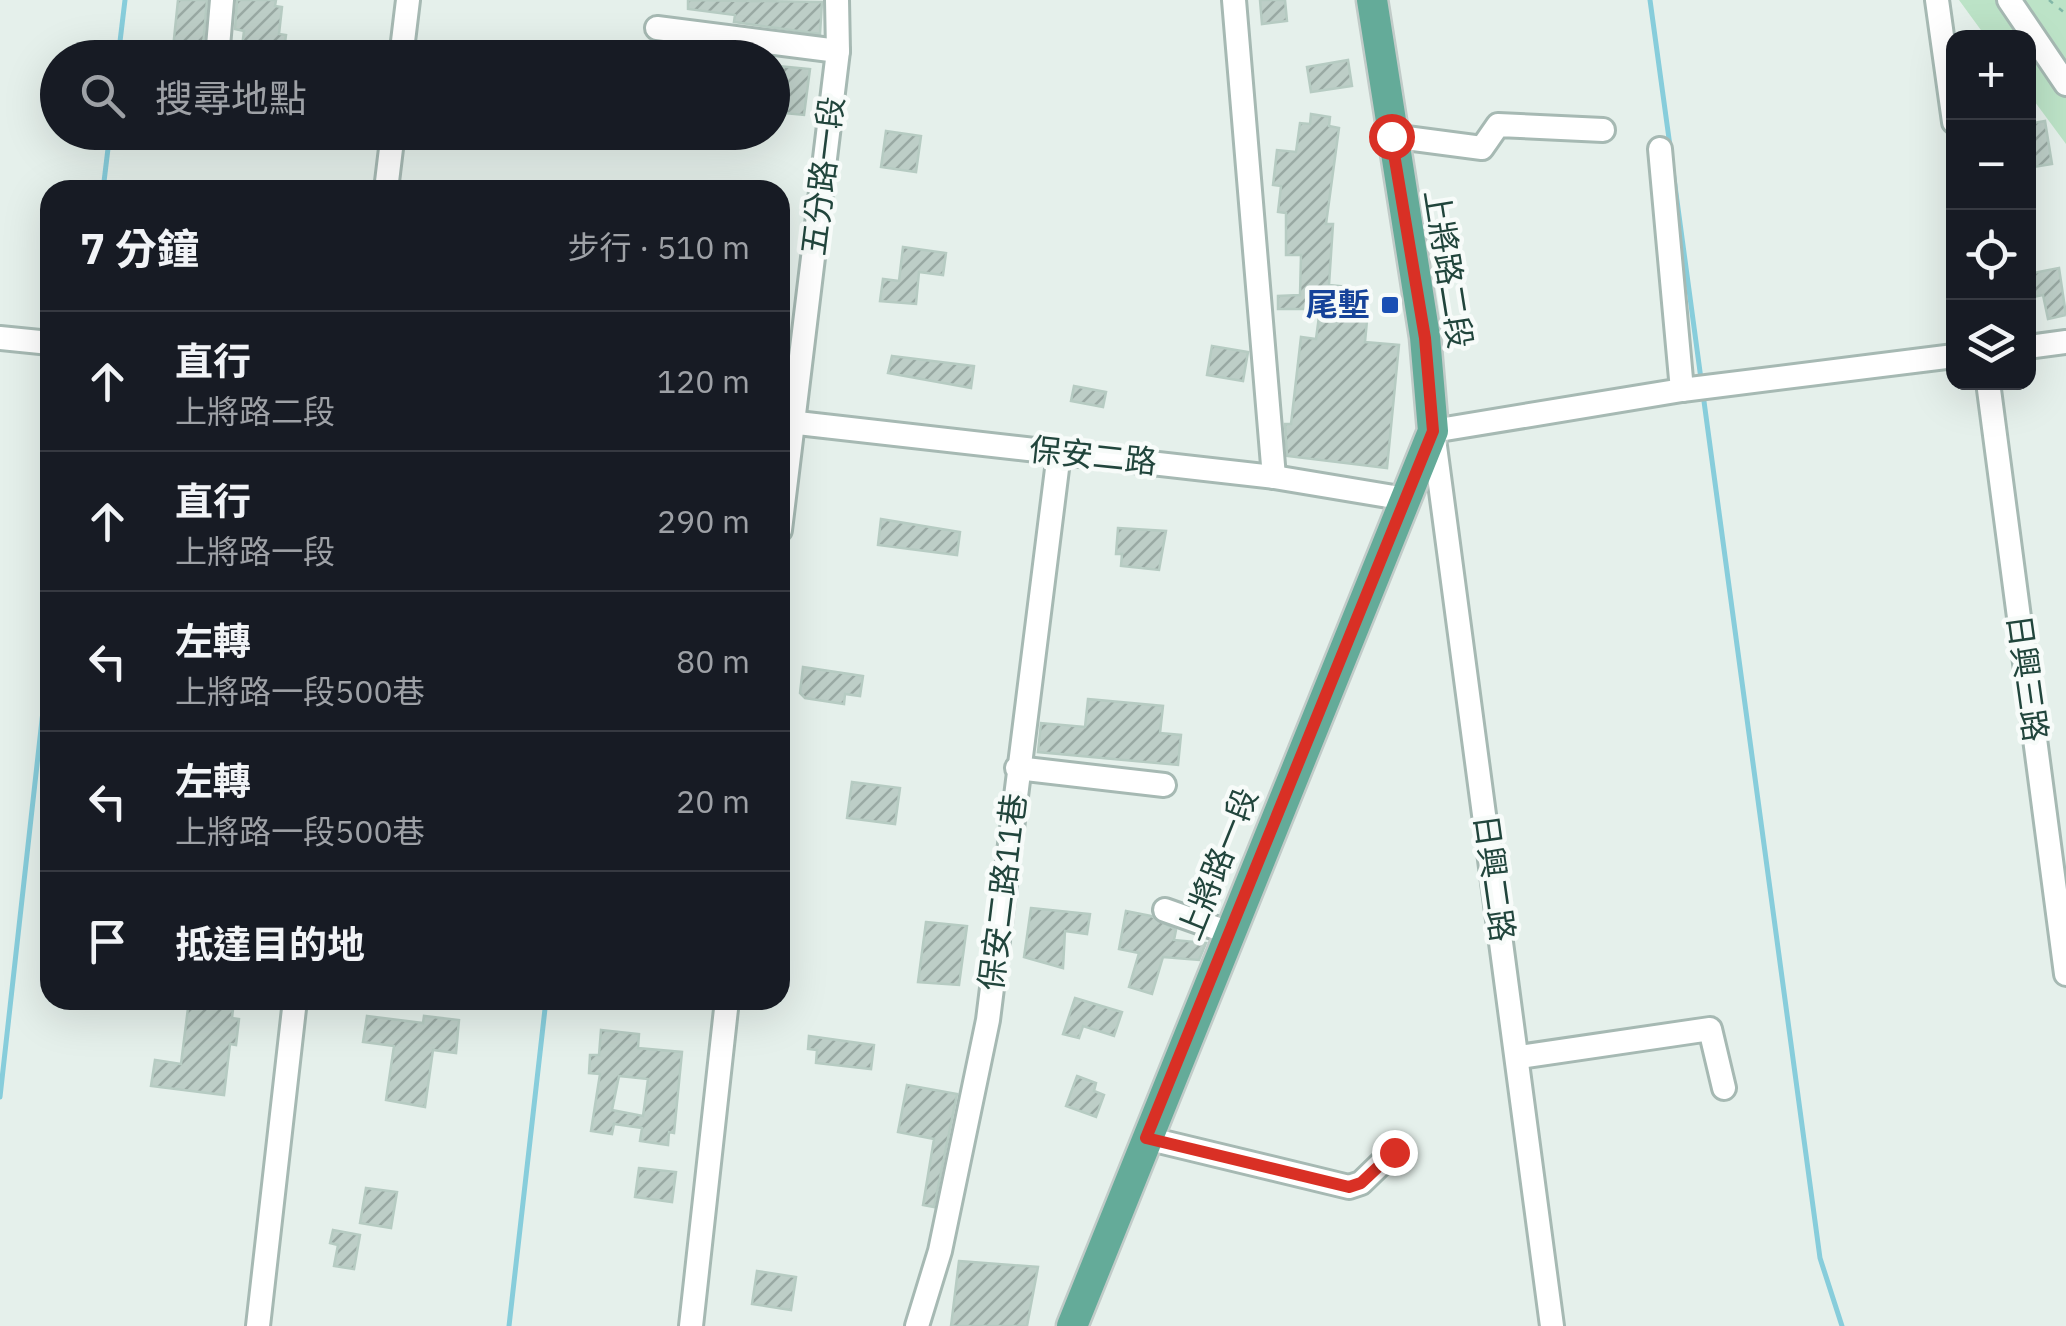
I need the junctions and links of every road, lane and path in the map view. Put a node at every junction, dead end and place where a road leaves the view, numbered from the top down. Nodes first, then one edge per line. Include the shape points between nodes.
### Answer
1 (222, 0) edge
2 (404, 0) edge
3 (836, 0) edge
4 (1234, 0) edge
5 (1372, 0) edge
6 (1937, 0) edge
7 (2009, 0) edge
8 (2048, 0) edge
9 (2066, 14) edge
10 (657, 28) dead end
11 (219, 40) edge
12 (403, 40) edge
13 (751, 40) edge
14 (790, 45) edge
15 (838, 51) junction
16 (2066, 84) edge
17 (1954, 120) edge
18 (1603, 130) dead end
19 (1391, 136) junction
20 (1660, 149) dead end
21 (391, 150) edge
22 (387, 180) edge
23 (0, 338) edge
24 (40, 342) edge
25 (2066, 342) edge
26 (2036, 345) edge
27 (1946, 357) edge
28 (1682, 390) junction
29 (1989, 390) edge
30 (790, 393) edge
31 (790, 421) edge
32 (1433, 431) junction
33 (1058, 452) junction
34 (1274, 477) junction
35 (1406, 499) junction
36 (1018, 768) junction
37 (1164, 785) dead end
38 (1165, 910) dead end
39 (1227, 932) junction
40 (2066, 974) edge
41 (294, 1010) edge
42 (726, 1010) edge
43 (1519, 1057) junction
44 (1724, 1088) dead end
45 (1146, 1138) junction
46 (1394, 1152) dead end
47 (258, 1326) edge
48 (690, 1326) edge
49 (916, 1326) edge
50 (1072, 1326) edge
51 (1552, 1326) edge

1 - 11 street
2 - 12 street
3 - 15 street, 五分路一段
4 - 34 street
5 - 19 main road, 上將路二段
6 - 17 street
7 - 16 street
8 - 9 path
10 - 13 street
14 - 15 street
15 - 30 street, 五分路一段
18 - 19 street via 1498,124 1482,148
19 - 32 main road, 上將路二段 via 1425,338
20 - 28 street
21 - 22 street
23 - 24 street
25 - 26 street
27 - 28 street
28 - 32 street
29 - 40 street, 日興三路
31 - 33 street, 保安二路
32 - 35 main road, 上將路一段
32 - 43 street, 日興二路
33 - 34 street, 保安二路
33 - 36 street, 保安二路11巷
34 - 35 street, 保安二路
35 - 39 main road, 上將路一段
36 - 37 street
36 - 49 street, 保安二路11巷 via 988,1020 940,1252
38 - 39 street
39 - 45 main road, 上將路一段
41 - 47 street
42 - 48 street
43 - 44 street via 1710,1028
43 - 51 street, 日興二路
45 - 46 street via 1349,1187
45 - 50 main road, 上將路一段

